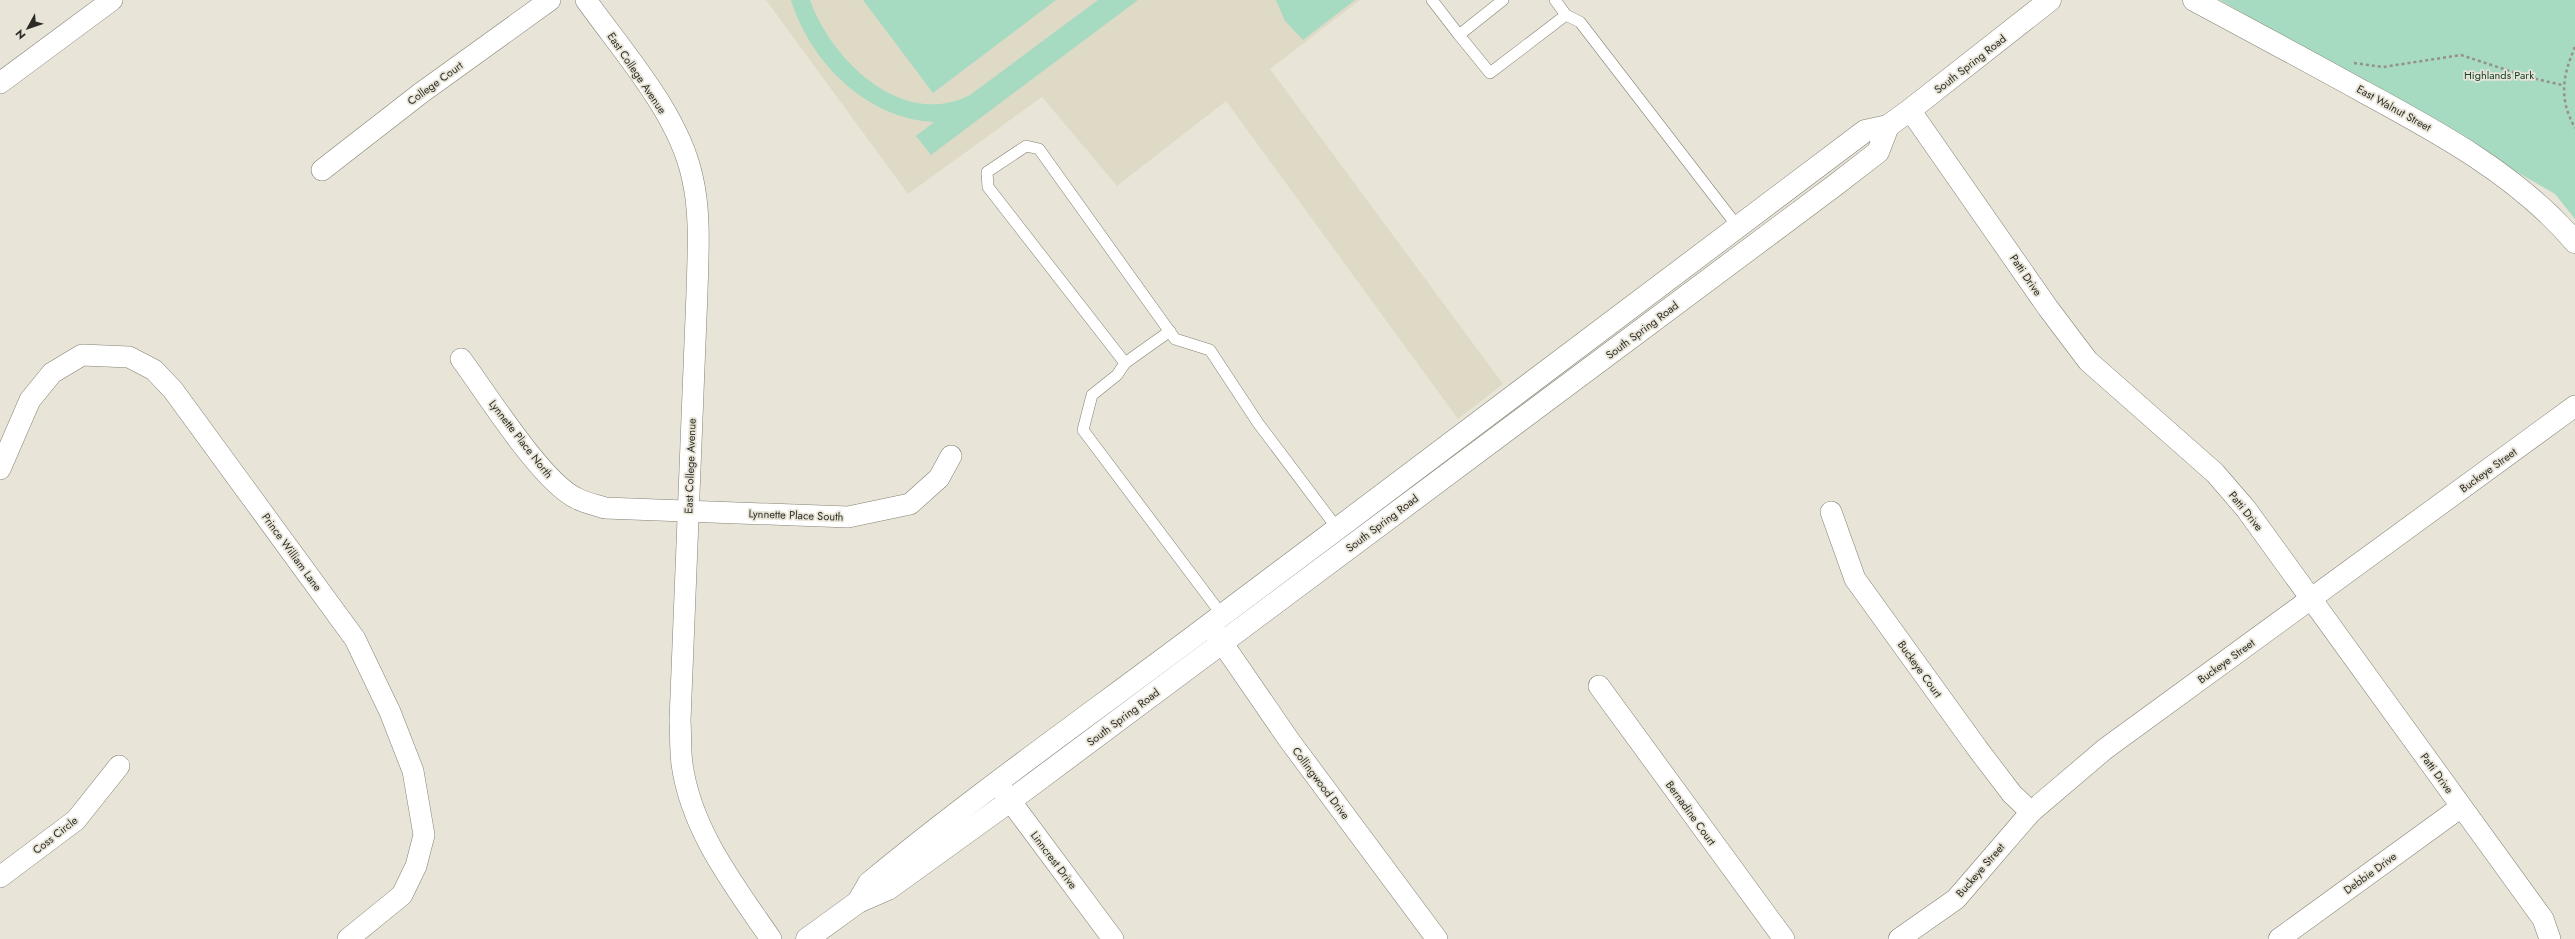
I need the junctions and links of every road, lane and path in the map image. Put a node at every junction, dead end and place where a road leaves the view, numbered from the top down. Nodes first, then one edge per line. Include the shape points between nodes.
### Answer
1 (112, 0) edge
2 (550, 0) edge
3 (586, 0) edge
4 (1432, 0) edge
5 (1503, 0) edge
6 (1555, 0) edge
7 (2050, 0) edge
8 (2194, 0) edge
9 (1566, 15) junction
10 (1459, 35) junction
11 (2575, 47) edge
12 (2351, 62) dead end
13 (0, 82) edge
14 (2562, 85) junction
15 (1910, 110) junction
16 (1888, 126) junction
17 (2575, 128) edge
18 (322, 170) dead end
19 (1738, 227) junction
20 (2575, 242) edge
21 (1752, 246) junction
22 (1170, 331) junction
23 (461, 359) dead end
24 (1125, 362) junction
25 (2575, 406) edge
26 (951, 456) dead end
27 (0, 469) edge
28 (688, 511) junction
29 (1831, 512) dead end
30 (1334, 530) junction
31 (1344, 551) junction
32 (2312, 598) junction
33 (1216, 620) junction
34 (1222, 642) junction
35 (1599, 686) dead end
36 (119, 766) dead end
37 (996, 781) junction
38 (1010, 801) junction
39 (2462, 807) junction
40 (2031, 812) junction
41 (0, 877) edge
42 (858, 902) junction
43 (348, 939) edge
44 (771, 939) edge
45 (807, 939) edge
46 (1113, 939) edge
47 (1437, 939) edge
48 (1784, 939) edge
49 (1899, 939) edge
50 (2279, 939) edge
51 (2550, 939) edge

1 - 13 street
2 - 18 street, College Court via 421,93
3 - 28 street, East College Avenue via 659,102 678,138 692,176 698,235
4 - 10 lane
5 - 10 lane
6 - 9 lane
7 - 15 main road, South Spring Road
8 - 20 main road, East Walnut Street via 2428,126 2516,185 2540,204
9 - 10 lane via 1490,73
9 - 19 lane via 1580,22
11 - 14 path
12 - 14 path via 2383,67 2461,55 2528,77
14 - 17 path via 2568,116
15 - 16 main road, South Spring Road
15 - 32 street, Patti Drive via 2088,361 2215,473 2246,509
16 - 19 main road, South Spring Road via 1865,132
16 - 21 main road, South Spring Road via 1878,152
19 - 21 main road
19 - 30 main road, South Spring Road
21 - 31 main road, South Spring Road
22 - 24 lane
22 - 24 lane via 1039,149 1026,146 987,172 988,187
22 - 30 lane via 1175,339 1210,350
23 - 28 street, Lynnette Place North via 540,466 557,484 576,498 605,508
24 - 33 lane via 1117,375 1092,395 1083,430
25 - 32 street, Buckeye Street
26 - 28 street, Lynnette Place South via 939,478 910,504 855,515
27 - 43 street, Prince William Lane via 30,400 52,373 82,355 129,357 154,370 173,390 355,639 390,712 413,771 424,835 416,866 402,895
28 - 44 street, East College Avenue via 680,721 682,764 694,810 716,858
29 - 40 street, Buckeye Court via 1855,579 1977,748 2012,794
30 - 31 main road
30 - 33 main road, South Spring Road
31 - 34 main road, South Spring Road
32 - 39 street, Patti Drive
32 - 40 street, Buckeye Street via 2105,749
33 - 34 street, Collingwood Drive
33 - 37 main road, South Spring Road
34 - 38 main road, South Spring Road
34 - 47 street, Collingwood Drive via 1289,740
35 - 48 street, Bernadine Court
36 - 41 street, Coss Circle via 76,820
37 - 38 street, Linncrest Drive
37 - 42 main road, South Spring Road via 869,883
38 - 42 main road, South Spring Road via 888,889
38 - 46 street, Linncrest Drive
39 - 50 street, Debbie Drive
39 - 51 street, Patti Drive via 2543,919
40 - 49 street, Buckeye Street via 1956,899
42 - 45 main road, South Spring Road

